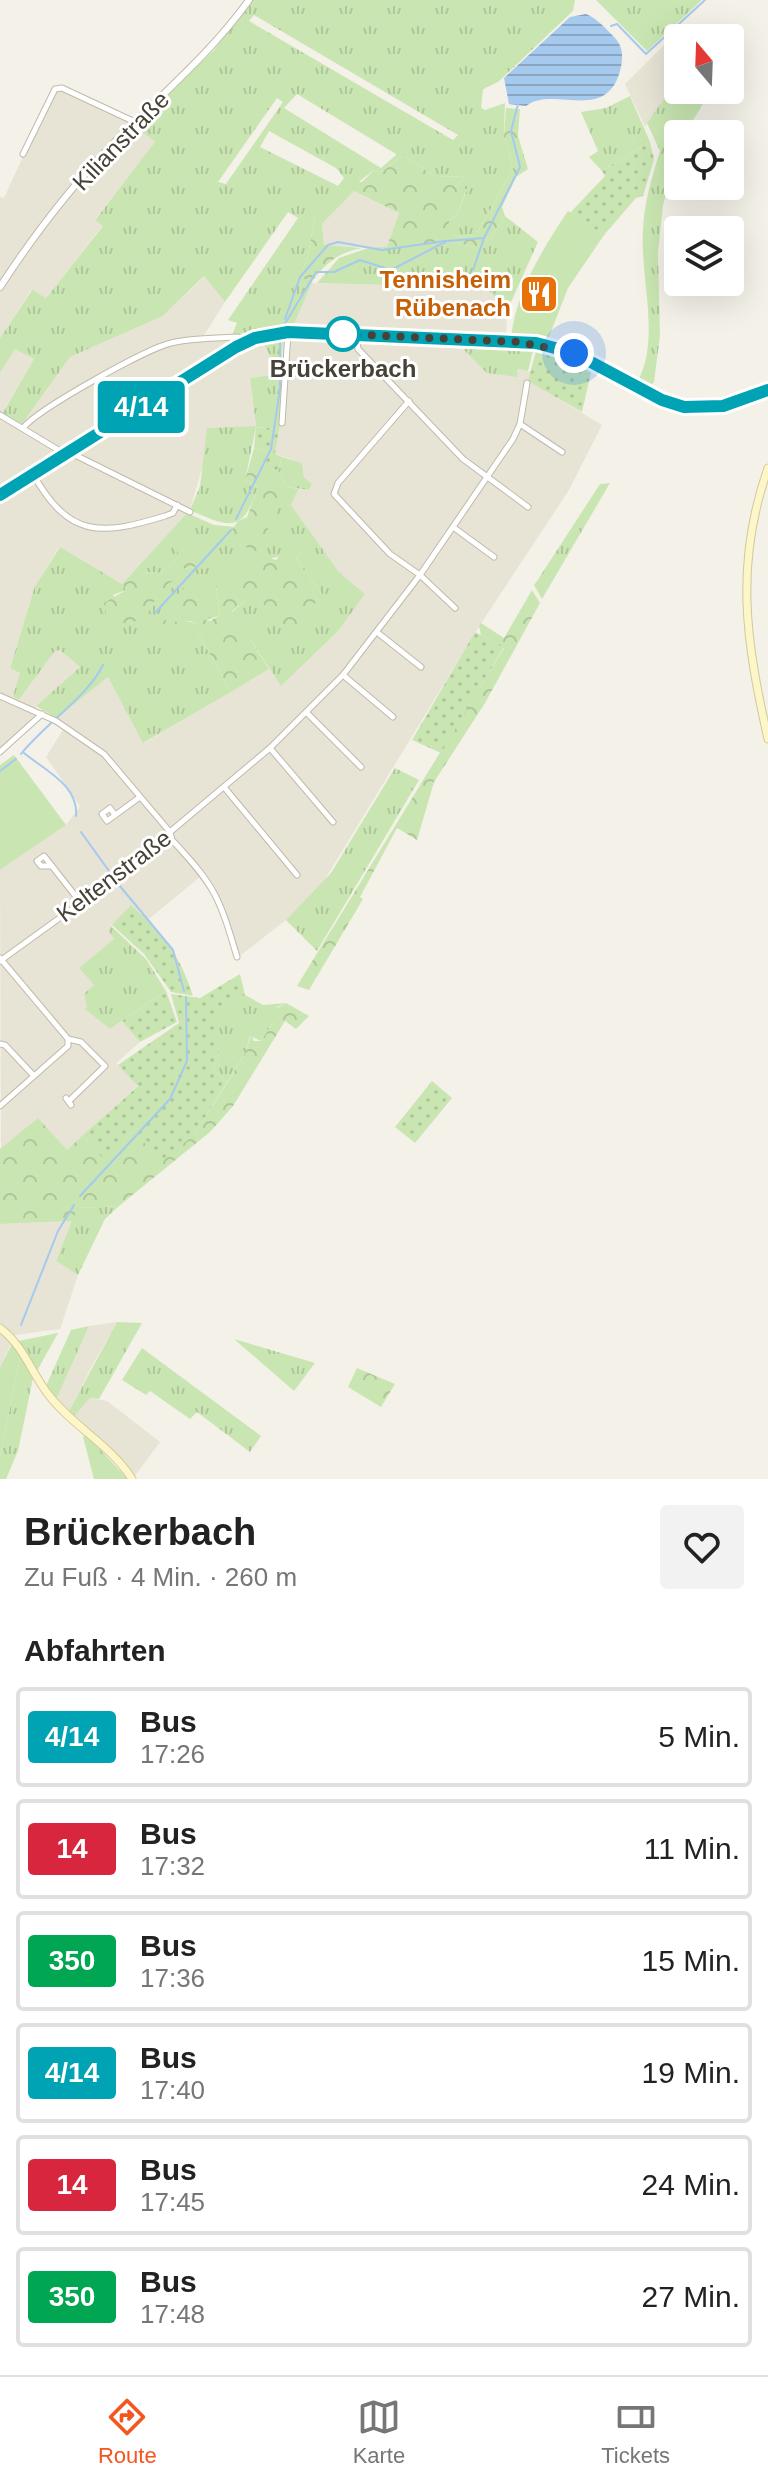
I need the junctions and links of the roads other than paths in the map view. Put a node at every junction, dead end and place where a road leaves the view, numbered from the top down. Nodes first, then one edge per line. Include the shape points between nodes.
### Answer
1 (249, 0) edge
2 (135, 122) junction
3 (23, 154) dead end
4 (0, 287) edge
5 (288, 332) junction
6 (356, 334) junction
7 (246, 343) junction
8 (527, 383) dead end
9 (768, 393) edge
10 (409, 401) junction
11 (0, 415) edge
12 (282, 423) dead end
13 (520, 424) junction
14 (23, 428) junction
15 (562, 452) dead end
16 (65, 454) junction
17 (75, 455) dead end
18 (768, 468) edge
19 (33, 474) junction
20 (487, 478) junction
21 (0, 495) edge
22 (177, 505) junction
23 (528, 507) dead end
24 (190, 512) dead end
25 (453, 527) junction
26 (494, 557) dead end
27 (420, 575) junction
28 (455, 608) dead end
29 (378, 633) junction
30 (421, 667) dead end
31 (343, 675) junction
32 (0, 696) edge
33 (307, 713) junction
34 (44, 715) junction
35 (393, 717) dead end
36 (768, 739) edge
37 (270, 748) junction
38 (0, 752) edge
39 (361, 767) dead end
40 (224, 787) junction
41 (140, 797) junction
42 (115, 815) dead end
43 (333, 822) dead end
44 (170, 832) junction
45 (52, 866) dead end
46 (297, 875) dead end
47 (81, 903) junction
48 (237, 957) dead end
49 (0, 960) edge
50 (68, 1039) junction
51 (0, 1044) edge
52 (34, 1076) junction
53 (69, 1101) dead end
54 (0, 1106) edge
55 (0, 1328) edge
56 (132, 1479) edge

1 - 2 street, Kilianstraße via 205,56
2 - 3 street via 55,89
2 - 4 street, Kilianstraße via 40,230
5 - 6 main road
5 - 7 main road
5 - 12 street
6 - 9 main road via 553,346 684,407 715,408
6 - 10 street via 358,349
7 - 14 street via 238,337 167,344 115,367 37,413
7 - 16 main road
8 - 13 street, Keltenstraße
10 - 20 street
10 - 27 street via 334,494 390,554
11 - 14 street
13 - 15 street
13 - 20 street, Keltenstraße
14 - 16 street
16 - 19 main road
17 - 22 street
18 - 36 main road via 751,524 745,601
19 - 21 main road
19 - 22 street via 62,514 99,531 165,516
20 - 23 street
20 - 25 street, Keltenstraße
22 - 24 street
25 - 26 street
25 - 27 street, Keltenstraße
27 - 28 street
27 - 29 street, Keltenstraße
29 - 30 street
29 - 31 street, Keltenstraße
31 - 33 street, Keltenstraße
31 - 35 street
32 - 34 street
33 - 37 street, Keltenstraße
33 - 39 street
34 - 38 street
34 - 41 street via 104,754
37 - 40 street, Keltenstraße
37 - 43 street
40 - 44 street, Keltenstraße
40 - 46 street
41 - 42 street
41 - 44 street
44 - 47 street, Keltenstraße via 162,844
44 - 48 street via 210,881
45 - 47 street
47 - 49 street, Keltenstraße
49 - 50 street
50 - 52 street via 68,1046
50 - 53 street via 81,1042 105,1066
51 - 52 street
52 - 54 street
55 - 56 main road via 53,1401

